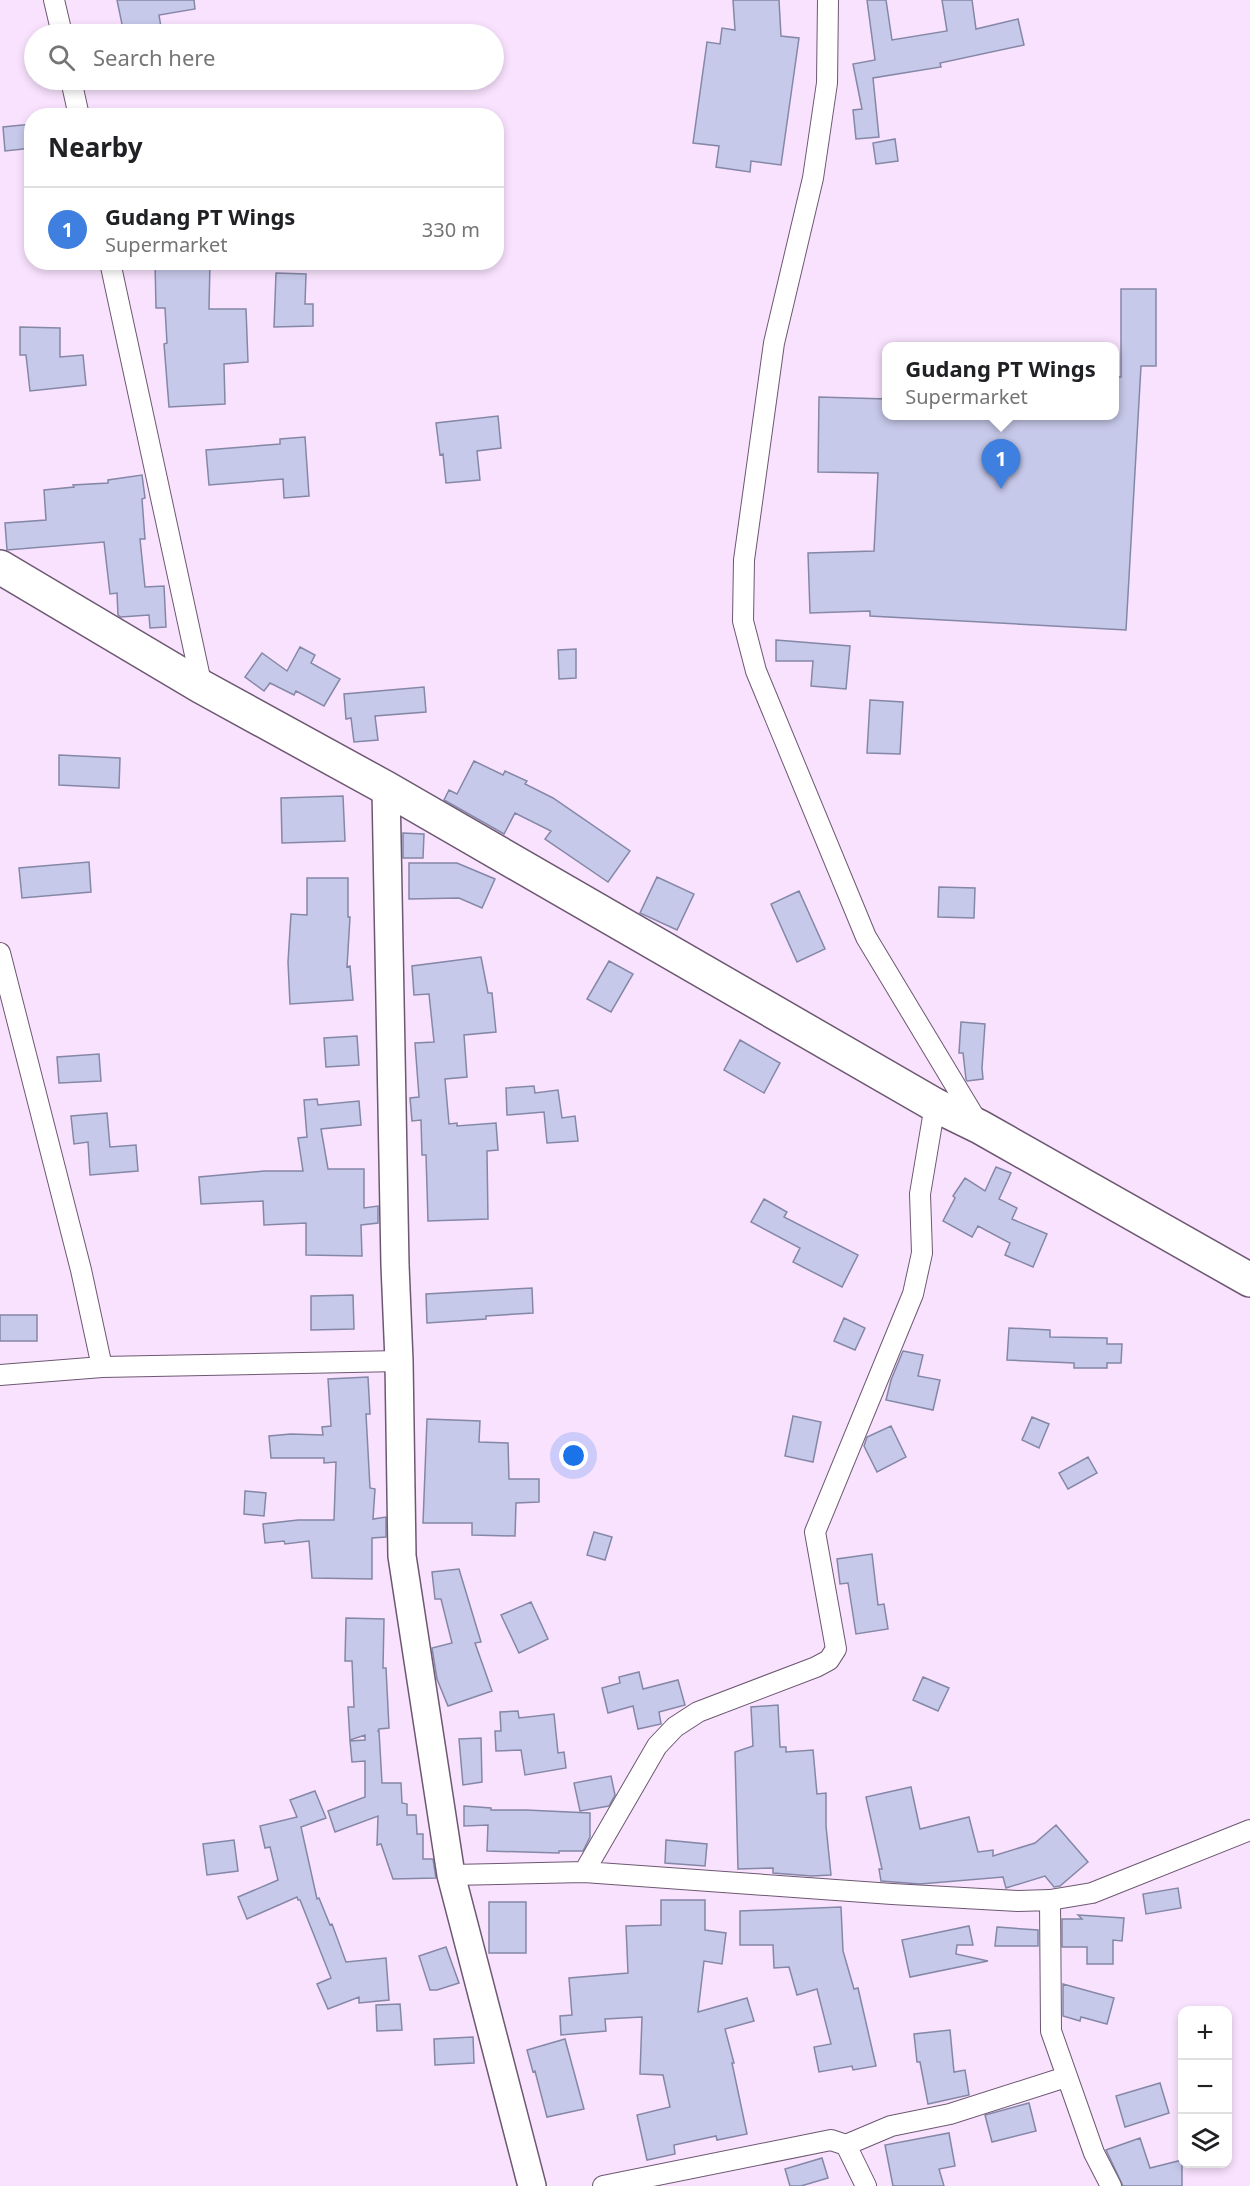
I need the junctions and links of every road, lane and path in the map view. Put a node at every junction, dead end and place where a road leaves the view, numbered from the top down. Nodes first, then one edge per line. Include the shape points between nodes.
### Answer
1 (54, 0) edge
2 (828, 0) edge
3 (60, 24) edge
4 (73, 90) edge
5 (77, 108) edge
6 (112, 270) edge
7 (0, 567) edge
8 (202, 687) junction
9 (386, 788) junction
10 (0, 953) edge
11 (935, 1105) junction
12 (980, 1127) junction
13 (1250, 1280) edge
14 (399, 1361) junction
15 (102, 1367) junction
16 (0, 1374) edge
17 (1250, 1830) edge
18 (584, 1872) junction
19 (451, 1875) junction
20 (1050, 1900) junction
21 (1066, 2077) junction
22 (846, 2145) junction
23 (532, 2186) edge
24 (603, 2186) edge
25 (866, 2186) edge
26 (1111, 2186) edge

1 - 3 street
2 - 12 street via 827,82 813,178 774,343 744,560 743,621 756,671 866,937
4 - 5 street
6 - 8 street
7 - 8 highway
8 - 9 highway
9 - 11 highway
9 - 14 street
10 - 15 street
11 - 12 highway
11 - 18 street via 920,1194 922,1253 913,1294 815,1532 836,1649 829,1660 816,1667 698,1712 675,1727 657,1746
12 - 13 highway
14 - 15 street
14 - 19 street via 402,1556
15 - 16 street
17 - 20 street via 1092,1893
18 - 19 street
18 - 20 street via 915,1895
19 - 23 street
20 - 21 street via 1051,2031
21 - 22 street via 950,2114 891,2126
21 - 26 street
22 - 24 street via 831,2140
22 - 25 street

